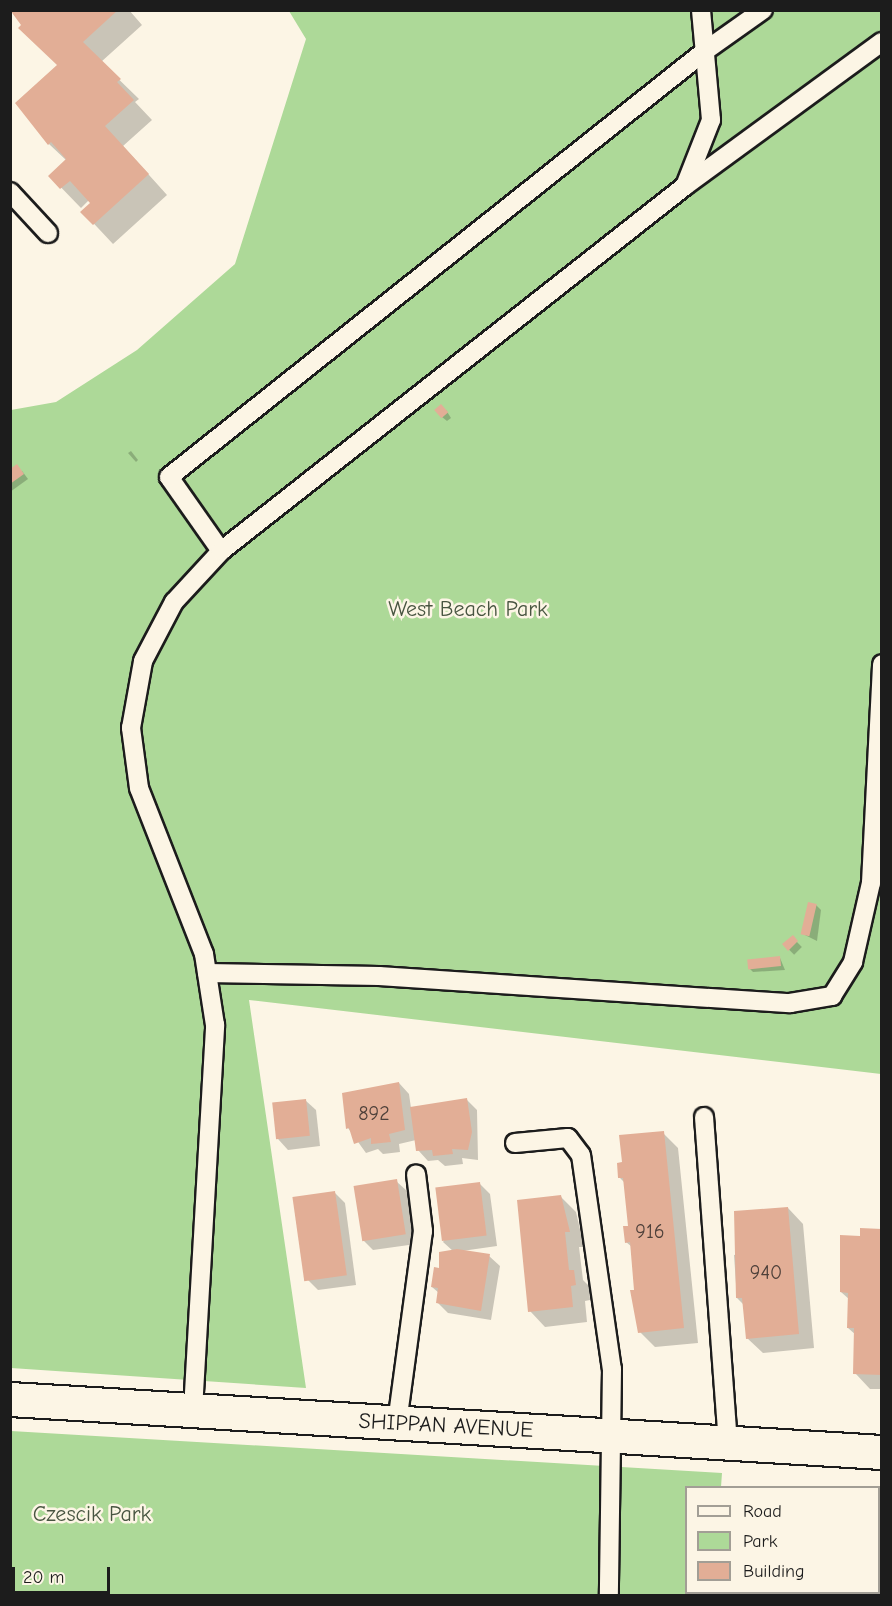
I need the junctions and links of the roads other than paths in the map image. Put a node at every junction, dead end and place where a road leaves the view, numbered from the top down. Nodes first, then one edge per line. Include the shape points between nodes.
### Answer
1 (701, 10) edge
2 (763, 10) edge
3 (882, 42) edge
4 (705, 51) junction
5 (685, 186) junction
6 (10, 192) edge
7 (48, 233) dead end
8 (221, 551) junction
9 (882, 664) edge
10 (207, 973) junction
11 (704, 1118) dead end
12 (515, 1143) dead end
13 (416, 1174) dead end
14 (10, 1399) edge
15 (193, 1410) junction
16 (397, 1423) junction
17 (612, 1435) junction
18 (728, 1443) junction
19 (882, 1452) edge
20 (609, 1596) edge

1 - 4 lane
2 - 4 lane
3 - 5 lane
4 - 5 lane via 711,120
4 - 8 lane via 169,477
5 - 8 lane
6 - 7 lane
8 - 10 lane via 174,602 151,642 138,681 131,728 145,807 204,954
9 - 10 lane via 871,883 853,962 832,996 790,1003 379,976
10 - 15 lane via 215,1025
11 - 18 lane
12 - 17 lane via 568,1138 581,1155 612,1369
13 - 16 lane via 423,1231
14 - 15 street, SHIPPAN AVENUE
15 - 16 street, SHIPPAN AVENUE
16 - 17 street, SHIPPAN AVENUE
17 - 18 street, SHIPPAN AVENUE
17 - 20 lane
18 - 19 street, SHIPPAN AVENUE

